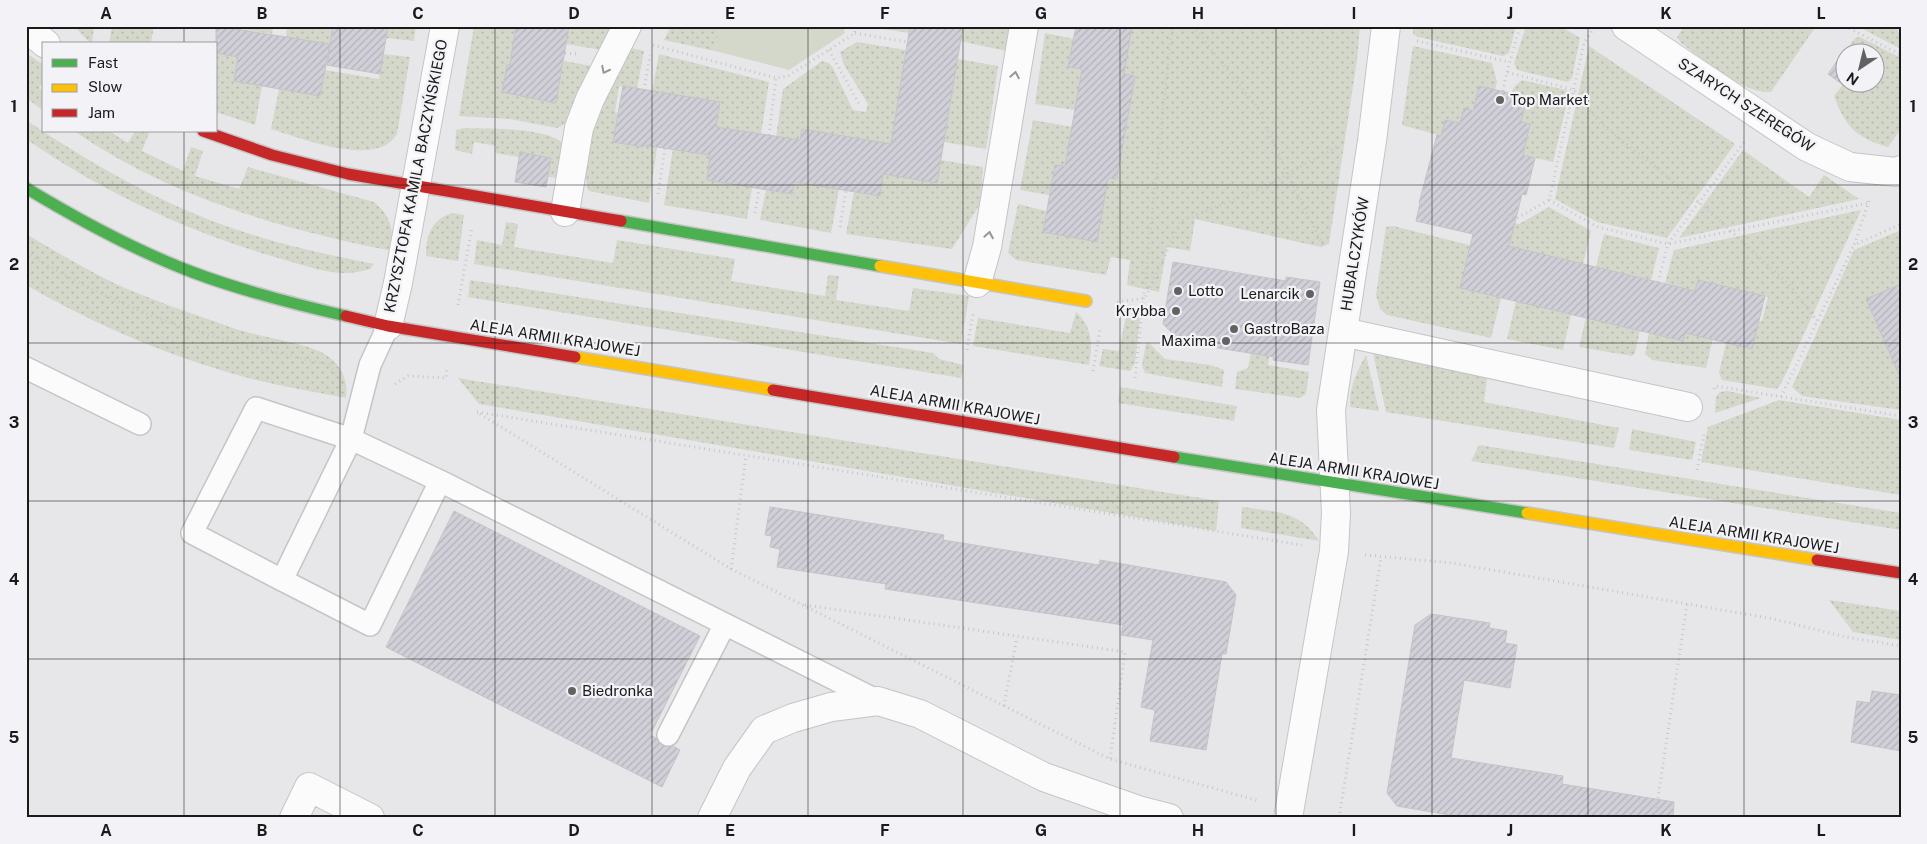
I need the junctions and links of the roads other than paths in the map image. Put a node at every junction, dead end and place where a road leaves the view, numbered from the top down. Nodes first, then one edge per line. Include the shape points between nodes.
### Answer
1 (445, 26) edge
2 (1024, 26) edge
3 (1626, 26) edge
4 (26, 28) edge
5 (1386, 30) edge
6 (624, 32) edge
7 (44, 42) edge
8 (207, 132) edge
9 (1901, 170) edge
10 (416, 186) junction
11 (26, 188) edge
12 (565, 212) junction
13 (977, 283) junction
14 (1086, 301) dead end
15 (388, 326) junction
16 (1343, 332) junction
17 (26, 368) edge
18 (1688, 407) dead end
19 (140, 424) dead end
20 (351, 439) junction
21 (440, 481) junction
22 (1334, 483) junction
23 (1901, 573) edge
24 (282, 580) junction
25 (725, 624) junction
26 (878, 701) junction
27 (668, 735) dead end
28 (1289, 814) edge
29 (294, 818) edge
30 (370, 818) edge
31 (712, 818) edge
32 (1169, 818) edge

1 - 10 street, KRZYSZTOFA KAMILA BACZYŃSKIEGO
13 -> 2 street via 987,247
3 - 9 street, SZARYCH SZEREGÓW via 1807,147 1850,166
4 - 7 street
5 - 16 street, HUBALCZYKÓW
6 -> 12 street via 579,128
8 - 10 street via 272,155 348,174
10 - 12 street
10 - 15 street, KRZYSZTOFA KAMILA BACZYŃSKIEGO
11 - 15 street, ALEJA ARMII KRAJOWEJ via 153,255 217,281 302,306
12 - 13 street
13 - 14 street
15 - 20 lane via 370,365
15 - 22 street, ALEJA ARMII KRAJOWEJ
16 - 18 street
16 - 22 street, HUBALCZYKÓW via 1331,410
17 - 19 lane
20 - 21 lane
20 - 24 lane
20 - 24 lane via 256,408 192,532
21 - 24 lane via 370,624
21 - 25 lane
22 - 23 street, ALEJA ARMII KRAJOWEJ
22 - 28 street, HUBALCZYKÓW via 1334,551
25 - 26 lane
25 - 27 lane
26 - 31 street via 831,707 764,730 737,768
26 - 32 street via 920,714 1044,777
29 - 30 street via 309,787

